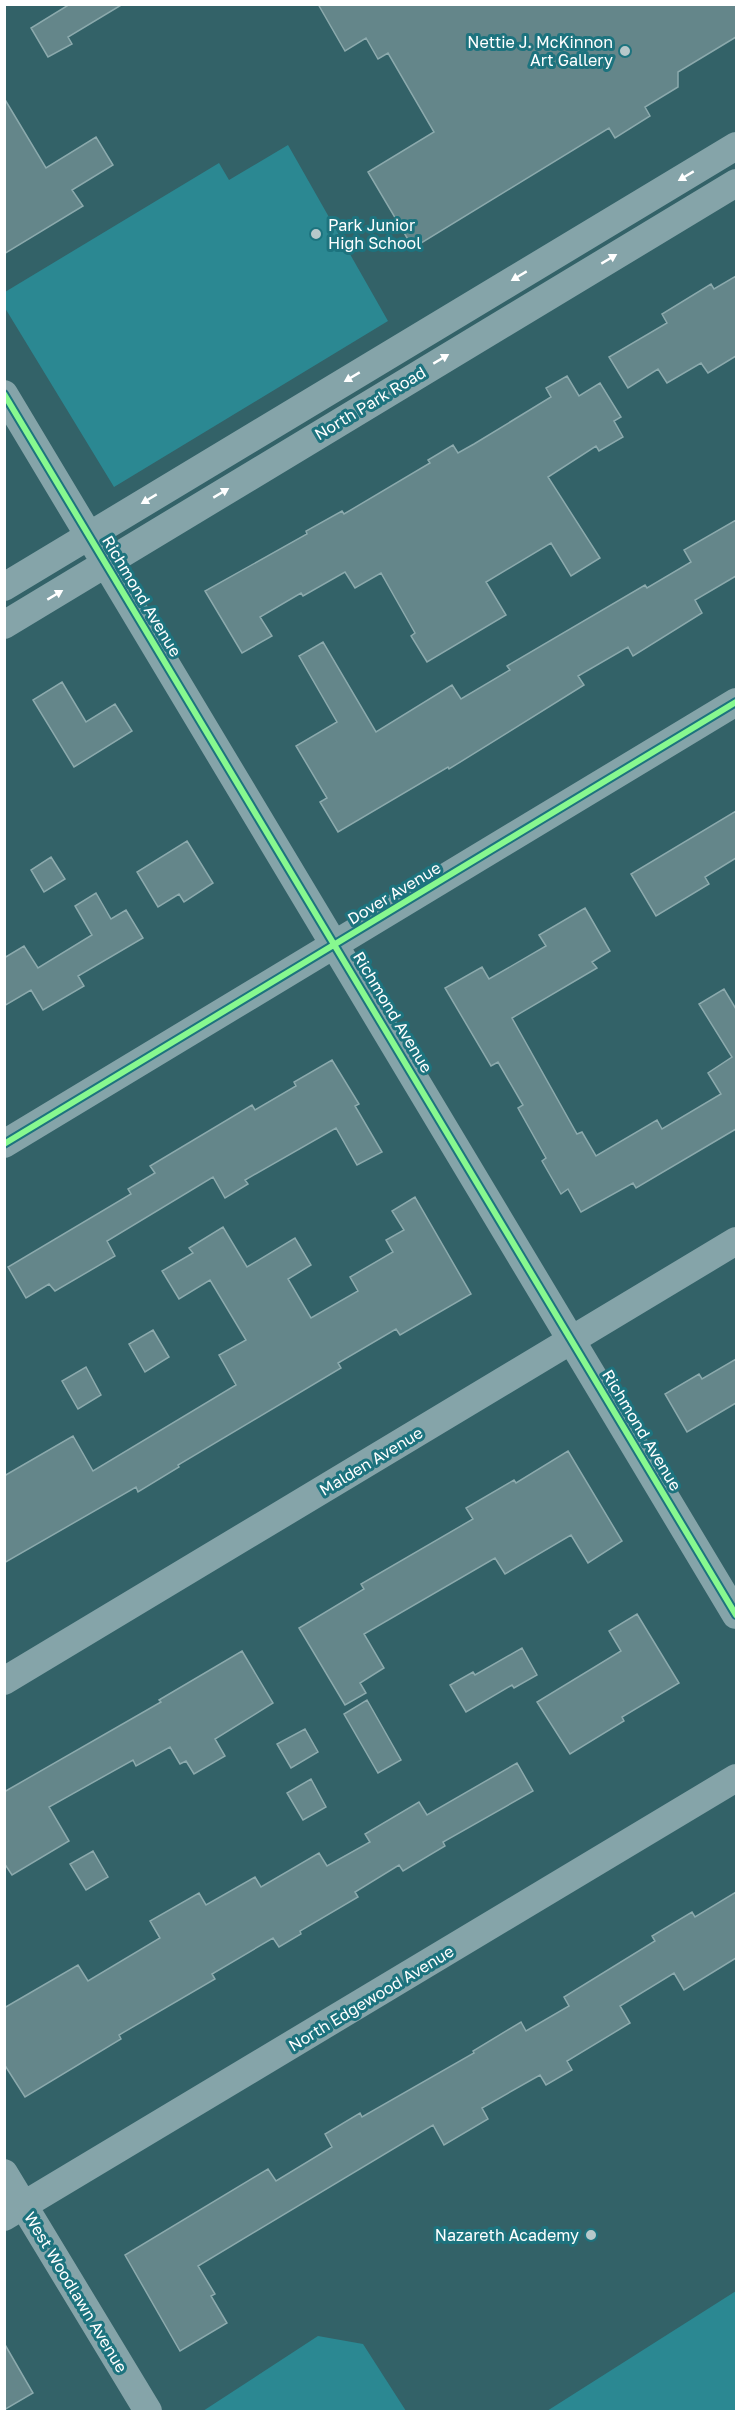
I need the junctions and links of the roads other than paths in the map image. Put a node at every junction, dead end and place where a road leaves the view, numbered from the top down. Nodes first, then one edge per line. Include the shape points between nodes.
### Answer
1 (736, 146) edge
2 (736, 183) edge
3 (4, 394) edge
4 (89, 536) junction
5 (106, 563) junction
6 (4, 587) edge
7 (4, 625) edge
8 (736, 702) edge
9 (336, 944) junction
10 (4, 1144) edge
11 (736, 1241) edge
12 (573, 1340) junction
13 (736, 1615) edge
14 (4, 1681) edge
15 (736, 1778) edge
16 (4, 2173) edge
17 (14, 2211) edge
18 (148, 2411) edge

1 -> 4 street, North Park Road
5 -> 2 street, North Park Road
3 - 4 street, Richmond Avenue
4 - 5 street, Richmond Avenue
4 - 6 street, North Park Road
7 -> 5 street, North Park Road
5 - 9 street, Richmond Avenue
8 - 9 street, Dover Avenue
9 - 10 street, Dover Avenue
9 - 12 street, Richmond Avenue
11 - 12 street, Malden Avenue
12 - 13 street, Richmond Avenue
12 - 14 street, Malden Avenue
15 - 17 street, North Edgewood Avenue
16 - 17 street, West Woodlawn Avenue
17 - 18 street, West Woodlawn Avenue

